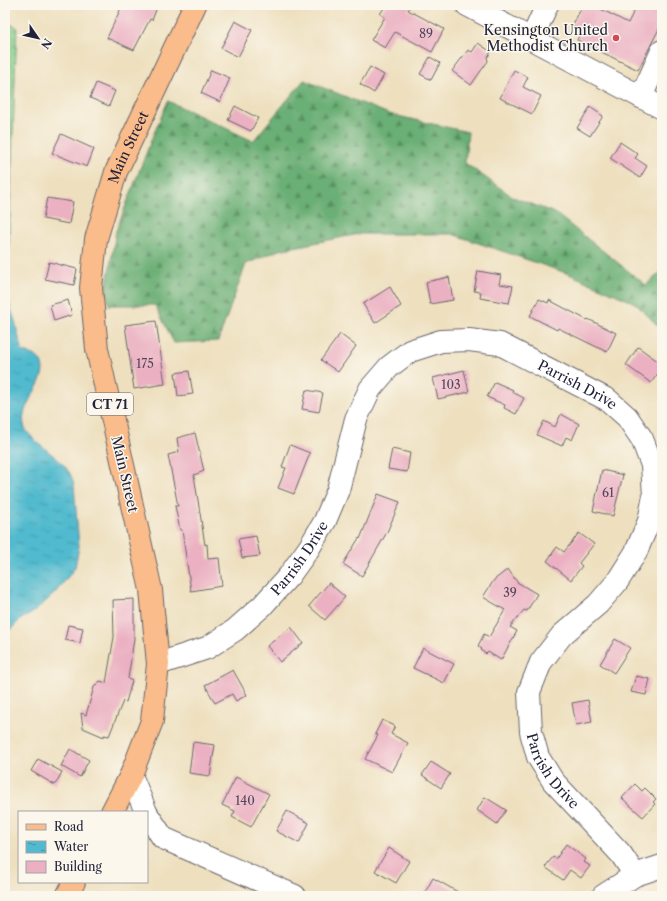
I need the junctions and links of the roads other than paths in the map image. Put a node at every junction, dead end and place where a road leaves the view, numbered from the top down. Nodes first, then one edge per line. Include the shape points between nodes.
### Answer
1 (195, 5) edge
2 (467, 5) edge
3 (547, 5) edge
4 (532, 38) junction
5 (662, 51) edge
6 (641, 97) junction
7 (662, 108) edge
8 (158, 664) junction
9 (131, 775) junction
10 (113, 811) edge
11 (145, 811) edge
12 (148, 819) edge
13 (155, 839) edge
14 (662, 866) edge
15 (635, 875) junction
16 (74, 883) edge
17 (67, 896) edge
18 (295, 896) edge
19 (602, 896) edge

1 - 8 main road, Main Street / CT 71 via 116,172 96,239 91,288 97,349 151,590
2 - 4 street
3 - 4 street
4 - 6 street
5 - 6 street
6 - 7 street
8 - 9 main road, Main Street / CT 71 via 152,721
8 - 15 street, Parrish Drive via 207,648 230,633 262,606 289,576 325,522 338,490 356,419 370,389 389,366 410,351 441,341 469,340 500,344 608,400 627,417 642,439 652,465 654,496 649,521 636,552 617,582 598,604 562,635 541,662 529,692 531,732 538,757 553,781 617,849
9 - 10 main road, Main Street / CT 71
9 - 11 street
12 - 13 street
13 - 18 street
14 - 15 street
15 - 19 street
16 - 17 main road

